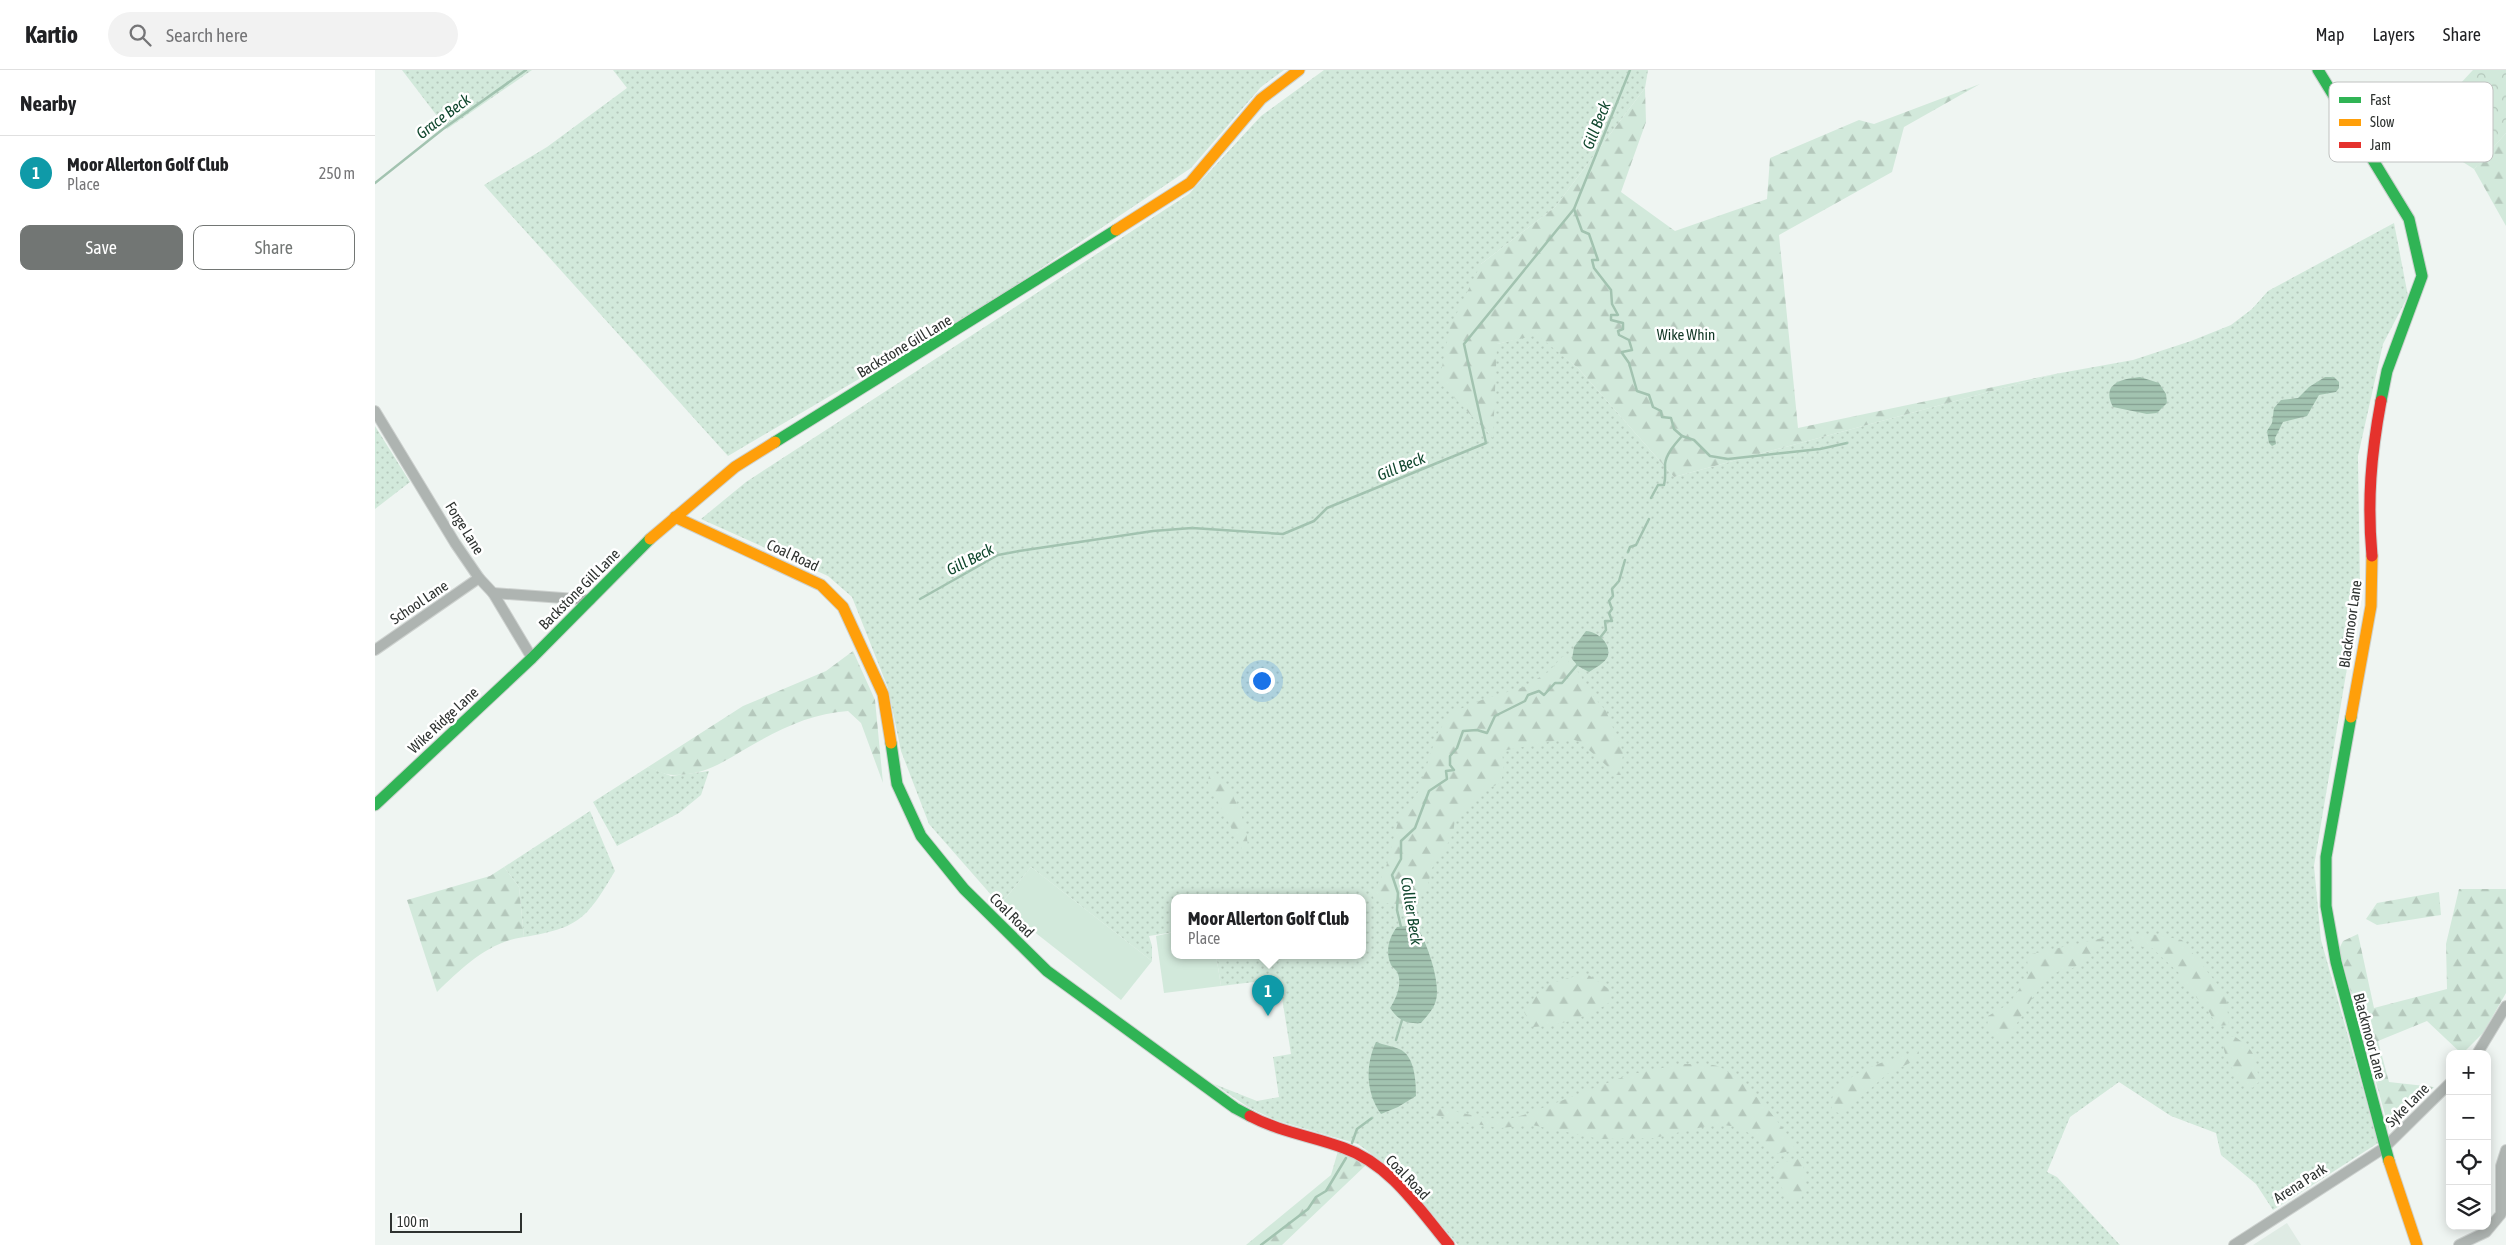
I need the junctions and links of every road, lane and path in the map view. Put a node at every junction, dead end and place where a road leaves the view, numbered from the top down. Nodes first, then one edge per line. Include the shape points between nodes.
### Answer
1 (1299, 70) edge
2 (2318, 70) edge
3 (2329, 88) edge
4 (2374, 162) edge
5 (375, 412) edge
6 (675, 517) junction
7 (479, 578) junction
8 (493, 593) junction
9 (590, 600) junction
10 (375, 650) edge
11 (532, 658) junction
12 (375, 805) edge
13 (2505, 1008) edge
14 (2479, 1050) edge
15 (2446, 1087) edge
16 (2384, 1148) junction
17 (2506, 1150) edge
18 (2503, 1215) edge
19 (1449, 1245) edge
20 (2235, 1245) edge
21 (2417, 1245) edge
22 (2459, 1245) edge

1 - 6 street, Backstone Gill Lane via 1261,99 1190,183 954,334 745,460
2 - 3 street, Blackmoor Lane
4 - 16 street, Blackmoor Lane via 2409,219 2422,276 2387,371 2373,444 2369,512 2373,569 2371,606 2326,865 2326,906 2331,941
5 - 7 street, Forge Lane
6 - 9 street, Backstone Gill Lane
6 - 19 street, Coal Road via 821,584 843,607 883,694 897,784 921,836 964,889 1047,971 1235,1108 1271,1127 1345,1148 1376,1164 1403,1190
7 - 8 street, Forge Lane
7 - 10 street, School Lane
8 - 9 street
8 - 11 street, Forge Lane
9 - 11 street, Backstone Gill Lane
11 - 12 street, Wike Ridge Lane
13 - 14 street
15 - 16 street, Syke Lane
16 - 20 street, Arena Park
16 - 21 street, Blackmoor Lane
17 - 18 street via 2501,1166
18 - 22 street via 2486,1232

